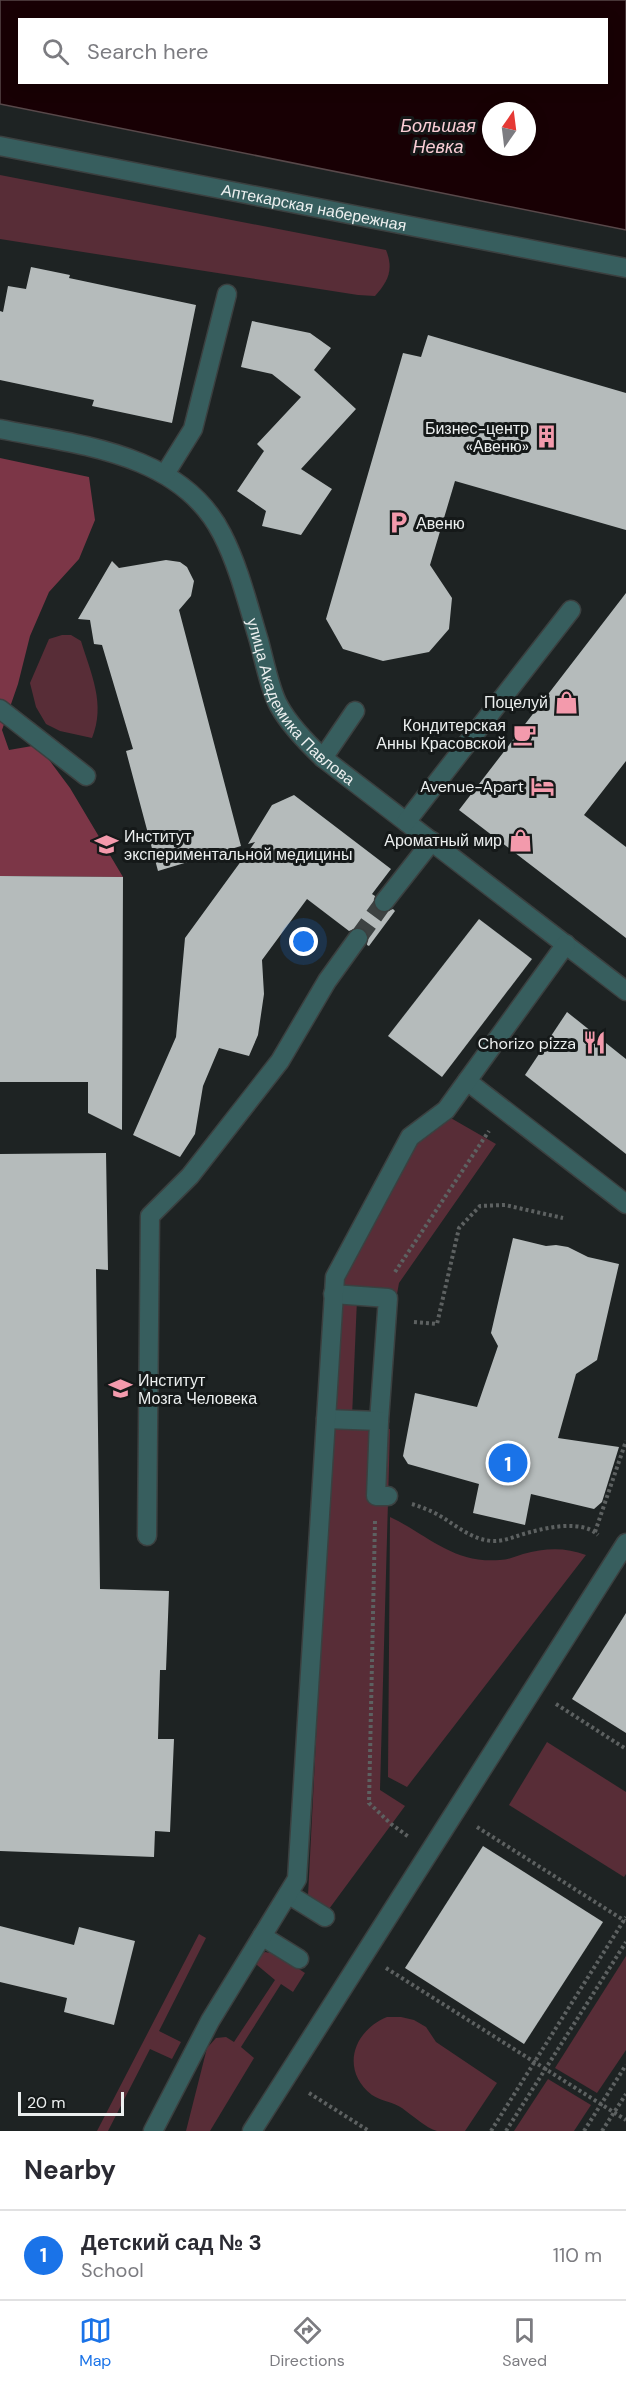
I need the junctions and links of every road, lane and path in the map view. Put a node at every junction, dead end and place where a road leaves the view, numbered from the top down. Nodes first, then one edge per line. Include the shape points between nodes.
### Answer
1 (0, 146) edge
2 (626, 268) edge
3 (227, 294) dead end
4 (0, 429) edge
5 (165, 474) junction
6 (571, 610) dead end
7 (0, 709) edge
8 (356, 711) dead end
9 (323, 758) junction
10 (86, 776) dead end
11 (406, 822) junction
12 (432, 841) junction
13 (384, 902) tunnel mouth
14 (358, 938) tunnel mouth
15 (566, 944) junction
16 (626, 991) edge
17 (467, 1081) junction
18 (500, 1106) junction
19 (626, 1204) edge
20 (563, 1218) dead end
21 (333, 1294) junction
22 (388, 1298) junction
23 (386, 1320) junction
24 (326, 1419) junction
25 (379, 1420) junction
26 (626, 1441) edge
27 (382, 1496) junction
28 (596, 1532) junction
29 (147, 1536) dead end
30 (604, 1540) dead end
31 (626, 1542) edge
32 (550, 1701) dead end
33 (626, 1749) edge
34 (472, 1823) dead end
35 (430, 1851) junction
36 (288, 1894) junction
37 (325, 1917) dead end
38 (625, 1920) edge
39 (262, 1936) junction
40 (626, 1942) edge
41 (299, 1959) dead end
42 (381, 1965) dead end
43 (534, 2063) junction
44 (626, 2065) edge
45 (545, 2070) junction
46 (303, 2089) dead end
47 (626, 2094) edge
48 (601, 2105) junction
49 (614, 2113) junction
50 (626, 2120) edge
51 (153, 2131) edge
52 (252, 2131) edge
53 (369, 2131) edge
54 (491, 2131) edge
55 (506, 2131) edge
56 (584, 2131) edge
57 (602, 2131) edge

1 - 2 street, Аптекарская набережная
3 - 5 street via 193,429
4 - 5 street, улица Академика Павлова via 116,454
5 - 9 street, улица Академика Павлова via 197,500 221,531 236,564 278,705
6 - 11 street
7 - 10 street
8 - 9 street
9 - 11 street, улица Академика Павлова
11 - 12 street, улица Академика Павлова
12 - 13 street
12 - 15 street, улица Академика Павлова
14 - 29 street via 327,981 280,1061 190,1176 150,1216
15 - 16 street, улица Академика Павлова
15 - 17 street
17 - 18 street
17 - 21 street via 446,1110 410,1137 335,1277
18 - 19 street
18 - 22 path via 486,1138 394,1273
20 - 23 path via 505,1205 480,1206 459,1228 437,1324
21 - 22 street
21 - 24 street
22 - 23 street
23 - 25 street
24 - 25 street
24 - 36 street via 297,1880
25 - 27 street
26 - 28 path
27 - 28 path via 435,1513 463,1533 491,1541 560,1527 583,1527
27 - 35 path via 369,1803
28 - 30 path
31 - 35 street
32 - 33 path
34 - 38 path
35 - 52 street
36 - 37 street
36 - 39 street
38 - 43 path
39 - 41 street
39 - 51 street via 210,2021
40 - 45 path
42 - 43 path
43 - 45 path
43 - 54 path
44 - 48 path
45 - 48 path
45 - 55 path
46 - 53 path
47 - 49 path
48 - 49 path
48 - 56 path
49 - 50 path
49 - 57 path

